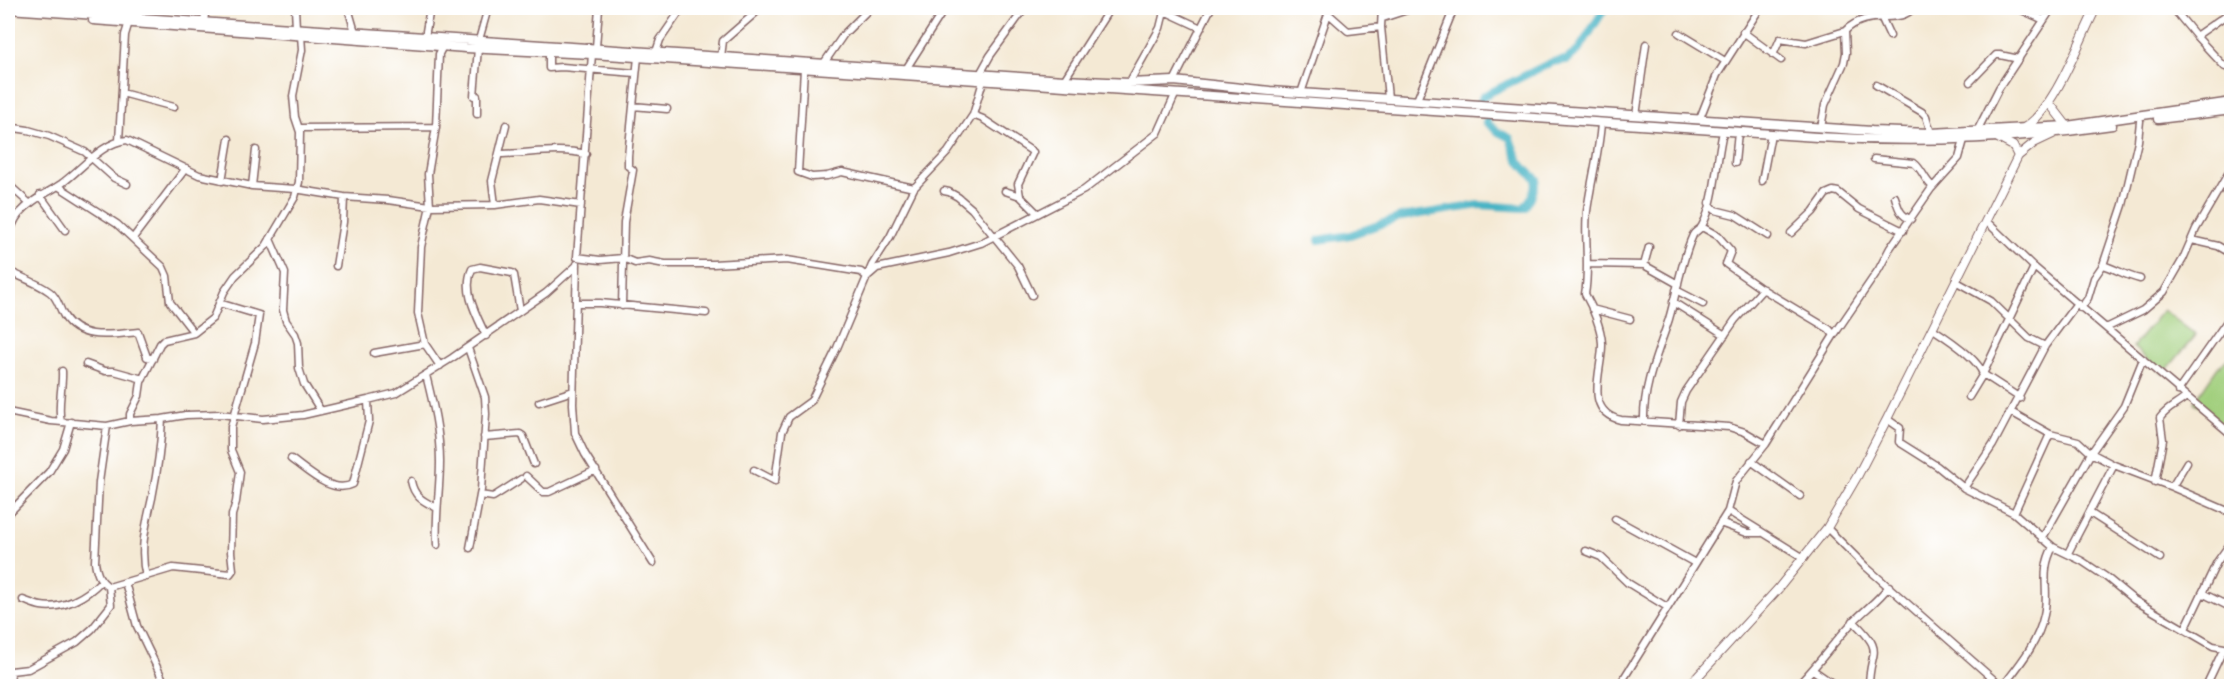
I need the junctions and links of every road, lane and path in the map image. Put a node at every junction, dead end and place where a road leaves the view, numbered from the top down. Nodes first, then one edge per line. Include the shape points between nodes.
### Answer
1 (206, 8) edge
2 (295, 8) edge
3 (348, 8) edge
4 (430, 8) edge
5 (488, 8) edge
6 (599, 8) edge
7 (682, 8) edge
8 (761, 8) edge
9 (870, 8) edge
10 (945, 8) edge
11 (1025, 8) edge
12 (1110, 8) edge
13 (1162, 8) edge
14 (1211, 8) edge
15 (1322, 8) edge
16 (1382, 8) edge
17 (1413, 8) edge
18 (1454, 8) edge
19 (1760, 8) edge
20 (1877, 8) edge
21 (1913, 8) edge
22 (2017, 8) edge
23 (2052, 8) edge
24 (2096, 8) edge
25 (2173, 8) edge
26 (11, 10) edge
27 (65, 10) edge
28 (1329, 10) edge
29 (2232, 10) edge
30 (38, 13) junction
31 (1881, 16) junction
32 (1383, 18) junction
33 (2044, 20) junction
34 (204, 21) junction
35 (129, 22) junction
36 (1381, 27) junction
37 (1201, 28) junction
38 (298, 31) junction
39 (1845, 31) junction
40 (355, 32) junction
41 (1743, 32) junction
42 (1679, 33) dead end
43 (1890, 36) dead end
44 (2196, 36) junction
45 (425, 37) junction
46 (478, 44) junction
47 (1646, 44) dead end
48 (444, 45) junction
49 (594, 51) junction
50 (549, 52) junction
51 (656, 52) junction
52 (1773, 55) junction
53 (638, 57) junction
54 (721, 57) junction
55 (2019, 59) junction
56 (1781, 60) dead end
57 (743, 61) junction
58 (1725, 62) junction
59 (824, 63) junction
60 (2232, 66) edge
61 (804, 69) junction
62 (906, 69) junction
63 (591, 70) junction
64 (635, 73) junction
65 (982, 77) junction
66 (1000, 79) junction
67 (1064, 80) junction
68 (1174, 81) junction
69 (1970, 82) dead end
70 (1129, 83) junction
71 (1876, 85) dead end
72 (1270, 91) junction
73 (122, 93) junction
74 (1301, 93) junction
75 (1175, 95) junction
76 (1388, 98) junction
77 (1417, 100) junction
78 (1269, 101) junction
79 (2232, 102) edge
80 (2050, 104) junction
81 (633, 105) junction
82 (174, 107) dead end
83 (667, 109) dead end
84 (2232, 110) edge
85 (477, 114) dead end
86 (973, 115) junction
87 (1636, 116) junction
88 (1658, 117) junction
89 (1700, 118) junction
90 (2140, 121) junction
91 (1602, 123) junction
92 (506, 125) dead end
93 (2067, 126) junction
94 (8, 127) edge
95 (436, 127) junction
96 (1657, 127) junction
97 (300, 128) junction
98 (1821, 128) junction
99 (2022, 129) junction
100 (1977, 131) junction
101 (1723, 132) junction
102 (1738, 132) junction
103 (2058, 132) junction
104 (1931, 133) junction
105 (1771, 134) junction
106 (1996, 138) junction
107 (229, 140) dead end
108 (1964, 140) junction
109 (119, 141) junction
110 (256, 150) dead end
111 (500, 154) junction
112 (586, 154) junction
113 (2018, 156) junction
114 (93, 158) junction
115 (1874, 159) dead end
116 (1735, 163) dead end
117 (2232, 167) edge
118 (186, 168) junction
119 (2225, 179) junction
120 (222, 181) junction
121 (1762, 181) dead end
122 (8, 184) edge
123 (127, 184) dead end
124 (2232, 184) edge
125 (58, 186) junction
126 (252, 186) junction
127 (914, 188) junction
128 (295, 189) junction
129 (1931, 189) junction
130 (944, 191) dead end
131 (1005, 191) dead end
132 (40, 195) junction
133 (1020, 196) junction
134 (344, 197) junction
135 (1894, 197) dead end
136 (1709, 203) junction
137 (30, 204) junction
138 (495, 205) junction
139 (430, 206) junction
140 (581, 206) junction
141 (1037, 213) junction
142 (1911, 219) junction
143 (1986, 221) junction
144 (1702, 228) junction
145 (9, 229) edge
146 (65, 230) dead end
147 (1903, 231) junction
148 (1791, 233) dead end
149 (993, 236) junction
150 (1768, 236) dead end
151 (133, 238) junction
152 (270, 239) junction
153 (8, 240) edge
154 (2192, 240) junction
155 (1649, 247) dead end
156 (2232, 254) edge
157 (577, 257) junction
158 (623, 258) junction
159 (1588, 264) junction
160 (1644, 265) junction
161 (2103, 265) junction
162 (336, 266) dead end
163 (576, 266) junction
164 (875, 266) junction
165 (2034, 267) junction
166 (8, 271) edge
167 (867, 277) junction
168 (2140, 279) dead end
169 (1957, 282) junction
170 (1677, 287) junction
171 (1763, 289) junction
172 (1032, 295) dead end
173 (1673, 302) junction
174 (219, 303) junction
175 (576, 303) junction
176 (1703, 304) dead end
177 (2079, 305) junction
178 (622, 306) junction
179 (1592, 309) junction
180 (520, 311) junction
181 (706, 314) dead end
182 (2232, 314) edge
183 (1630, 319) dead end
184 (2007, 319) junction
185 (2224, 323) dead end
186 (2106, 328) junction
187 (2232, 328) edge
188 (1933, 329) junction
189 (194, 333) junction
190 (1725, 335) junction
191 (1834, 335) junction
192 (486, 336) junction
193 (425, 344) junction
194 (2046, 346) junction
195 (468, 348) junction
196 (374, 353) dead end
197 (153, 359) junction
198 (2143, 359) junction
199 (86, 364) dead end
200 (440, 366) junction
201 (62, 371) dead end
202 (1983, 374) junction
203 (426, 375) junction
204 (143, 379) junction
205 (573, 391) junction
206 (2178, 391) junction
207 (1969, 397) dead end
208 (2020, 398) junction
209 (2186, 398) junction
210 (368, 400) junction
211 (539, 402) dead end
212 (321, 411) junction
213 (8, 412) edge
214 (2011, 412) junction
215 (236, 416) junction
216 (162, 419) junction
217 (1887, 419) junction
218 (130, 421) junction
219 (61, 422) junction
220 (71, 422) junction
221 (1644, 422) junction
222 (1679, 425) junction
223 (107, 426) junction
224 (2050, 434) junction
225 (2232, 435) edge
226 (484, 437) junction
227 (1766, 444) junction
228 (2091, 453) junction
229 (291, 459) dead end
230 (1752, 461) junction
231 (2187, 462) dead end
232 (534, 464) dead end
233 (2114, 465) junction
234 (596, 470) junction
235 (754, 470) dead end
236 (411, 481) dead end
237 (2155, 482) junction
238 (2172, 487) junction
239 (1964, 488) junction
240 (480, 495) junction
241 (1800, 496) dead end
242 (437, 508) junction
243 (1728, 511) junction
244 (8, 513) edge
245 (2014, 513) junction
246 (2090, 513) junction
247 (2232, 513) edge
248 (1615, 519) dead end
249 (1720, 523) junction
250 (1827, 528) junction
251 (1762, 533) junction
252 (2042, 538) junction
253 (2232, 541) edge
254 (437, 545) dead end
255 (2053, 547) junction
256 (470, 548) dead end
257 (1586, 551) dead end
258 (2068, 553) junction
259 (1804, 558) junction
260 (2160, 558) dead end
261 (653, 563) dead end
262 (1695, 563) junction
263 (146, 577) junction
264 (101, 581) junction
265 (125, 582) junction
266 (1889, 586) junction
267 (109, 587) junction
268 (2202, 593) junction
269 (23, 600) dead end
270 (1667, 607) junction
271 (2232, 608) edge
272 (1853, 621) junction
273 (2185, 629) junction
274 (2224, 648) junction
275 (2232, 654) edge
276 (1813, 670) junction
277 (9, 672) edge
278 (10, 687) edge
279 (166, 687) edge
280 (1618, 687) edge
281 (1689, 687) edge
282 (1797, 687) edge
283 (1836, 687) edge
284 (1869, 687) edge
285 (2002, 687) edge
286 (2206, 687) edge

1 - 34 street
2 - 38 street
3 - 40 street
4 - 45 street
5 - 46 street
6 - 49 street
7 - 51 street
8 - 54 street via 723,41
9 - 59 street via 844,34
10 - 62 street
11 - 65 street via 990,56
12 - 67 street
13 - 37 street
13 - 70 street via 1160,28
14 - 37 street
15 - 28 street
16 - 32 street
17 - 32 street
18 - 77 street
19 - 41 street
20 - 31 street
21 - 31 street via 1906,14
22 - 33 street
23 - 33 street
24 - 80 main road
25 - 44 street
26 - 30 highway
27 - 30 highway
27 - 34 highway
28 - 36 street via 1351,32
28 - 74 street
29 - 44 street
30 - 35 highway
31 - 39 street via 1863,19
31 - 43 street
32 - 36 street
33 - 55 street
34 - 38 highway
35 - 38 highway
35 - 73 street
36 - 76 street
37 - 68 street
38 - 40 highway
38 - 48 highway
38 - 97 street via 302,50 293,96
39 - 52 street via 1806,43 1780,39
39 - 98 street via 1844,63 1825,105
40 - 45 highway
41 - 52 street
41 - 58 street
42 - 58 street
44 - 60 street via 2222,64
45 - 46 highway
46 - 48 highway
46 - 49 highway
46 - 50 highway
46 - 85 street
47 - 87 street
48 - 95 street via 439,54
49 - 50 highway
49 - 51 highway
49 - 53 highway
49 - 63 street
50 - 63 street via 549,68
51 - 54 highway
52 - 56 street
53 - 57 highway
53 - 64 street
54 - 57 highway
55 - 69 street via 2000,54
55 - 100 street
57 - 59 highway
57 - 61 highway
58 - 89 street
59 - 62 highway
61 - 65 highway
61 - 127 street via 798,172 812,177 842,172
62 - 65 highway
63 - 64 street
63 - 112 street
64 - 81 street
65 - 66 highway
65 - 86 street
66 - 67 highway
66 - 75 highway
67 - 70 highway
68 - 70 highway
68 - 72 highway
71 - 104 street via 1922,112
72 - 74 highway
72 - 78 highway
73 - 82 street
73 - 109 street
74 - 76 highway
75 - 78 highway
75 - 141 street via 1158,133 1084,190
76 - 77 highway
77 - 87 highway
78 - 91 highway
79 - 93 highway
80 - 93 main road
80 - 99 main road
81 - 83 street
81 - 158 street via 628,166 633,170 624,222
84 - 90 highway
86 - 127 street via 948,152
86 - 133 street via 1033,152 1017,184
87 - 88 highway
88 - 89 highway
88 - 96 highway
89 - 98 highway
90 - 103 highway
90 - 161 street via 2123,206
91 - 96 highway
91 - 159 street via 1587,209
92 - 111 street
93 - 99 highway
94 - 114 street via 49,136
95 - 97 street
95 - 139 street via 428,174
96 - 101 highway
97 - 128 street via 299,182
98 - 104 highway
99 - 100 highway
100 - 104 highway
101 - 102 highway
101 - 136 street
102 - 105 highway
102 - 116 street
103 - 106 highway
103 - 113 main road
105 - 108 highway via 1878,141
105 - 121 street
106 - 108 highway
106 - 113 main road via 2013,146
107 - 120 street
108 - 129 street via 1959,158
109 - 114 street
109 - 118 street via 136,143
110 - 126 street
111 - 112 street via 560,149
111 - 138 street via 492,181
112 - 140 street
113 - 143 main road
114 - 123 street via 114,178
114 - 125 street
115 - 129 street via 1914,163
117 - 119 street
118 - 120 street
118 - 151 street
119 - 124 street
119 - 154 street
120 - 126 street
122 - 137 street
125 - 132 street
125 - 151 street
126 - 128 street
127 - 164 street
128 - 134 street
128 - 152 street via 295,197
129 - 142 street
130 - 149 street via 972,208
131 - 133 street
132 - 137 street
132 - 146 street
133 - 141 street
134 - 139 street
134 - 162 street
135 - 142 street via 1900,212
136 - 144 street
136 - 150 street via 1715,210 1735,215
137 - 145 street
138 - 139 street
138 - 140 street via 539,199
139 - 193 street via 421,247 418,313
140 - 157 street
141 - 149 street
142 - 147 street
143 - 165 street
143 - 169 main road
144 - 170 street via 1694,232
144 - 171 street via 1718,236 1731,251 1726,264
145 - 153 street
147 - 148 street via 1833,191
147 - 191 street
149 - 164 street via 949,253
149 - 172 street via 1018,267
151 - 189 street via 163,267 170,302
152 - 174 street via 235,276
152 - 212 street via 285,273 283,310 298,344 299,368
154 - 156 street
154 - 186 street via 2156,301
155 - 160 street
157 - 158 street
157 - 163 street
158 - 167 street via 635,263 665,264 787,260 861,272
158 - 178 street
159 - 160 street
159 - 179 street via 1585,294
160 - 170 street
161 - 168 street
161 - 177 street via 2088,298
163 - 175 street
163 - 180 street
164 - 167 street
165 - 177 street
165 - 184 street
166 - 197 street via 49,291 72,325 99,336 138,332 147,357
167 - 235 street via 811,401 789,417 782,432 775,481
169 - 184 street via 1990,301
169 - 188 main road
170 - 173 street
170 - 176 street
171 - 190 street
171 - 191 street
173 - 190 street
173 - 221 street via 1648,378
174 - 189 street via 213,318
174 - 215 street via 259,315
175 - 178 street
175 - 205 street
177 - 186 street
177 - 194 street
178 - 181 street
179 - 183 street
179 - 221 street via 1602,340 1597,386 1602,408 1612,418
180 - 192 street
180 - 192 street via 512,273 472,269 470,302
182 - 206 street
184 - 194 street via 2028,338
184 - 202 street
185 - 187 street
186 - 198 street
188 - 202 street via 1959,346 1981,367
188 - 217 main road
189 - 197 street via 164,340
190 - 222 street via 1686,391
191 - 227 street
192 - 195 street
193 - 196 street
193 - 200 street
194 - 208 street
195 - 200 street
195 - 226 street via 485,397
197 - 204 street
198 - 206 street
198 - 228 street via 2124,406
199 - 204 street
200 - 203 street
201 - 219 street
202 - 207 street
202 - 208 street
203 - 210 street via 396,393
203 - 242 street via 440,451
204 - 218 street
205 - 211 street
205 - 234 street via 575,433
206 - 209 street
208 - 214 street
209 - 225 street
209 - 237 street via 2168,408 2160,418 2163,440
210 - 212 street
210 - 229 street via 369,421 353,484 338,488
212 - 215 street via 263,419
213 - 219 street
214 - 224 street
214 - 239 street
215 - 216 street via 186,415
215 - 263 street via 231,427 231,450 240,472 232,515 233,570 230,574 173,568
216 - 218 street
216 - 263 street via 144,531 142,562
217 - 239 street via 1900,428 1899,442 1937,465
217 - 250 main road
218 - 223 street
219 - 220 street
220 - 223 street
220 - 244 street via 63,449 48,472
221 - 222 street
222 - 227 street via 1729,427
223 - 264 street via 99,482 95,562
224 - 228 street via 2078,441
224 - 245 street
226 - 232 street via 520,434
226 - 240 street
227 - 230 street
228 - 233 street
228 - 252 street
230 - 241 street
230 - 243 street via 1736,481
231 - 238 street
233 - 237 street
233 - 246 street
234 - 240 street via 549,492 543,492 524,477 493,496
234 - 261 street
236 - 242 street via 416,496
237 - 238 street
238 - 247 street
239 - 245 street
240 - 256 street
242 - 254 street
243 - 249 street
243 - 251 street
245 - 252 street
246 - 258 street
246 - 260 street
248 - 262 street
249 - 251 street via 1747,533
249 - 262 street
250 - 259 main road
250 - 266 street
251 - 259 street
252 - 255 street
253 - 268 street
255 - 258 street
255 - 285 street via 2047,558 2045,612 2040,630
257 - 270 street via 1601,557 1629,583
258 - 273 street via 2134,600
259 - 281 main road
262 - 270 street
263 - 265 street
264 - 267 street
264 - 269 street via 93,590 65,605 42,606
265 - 267 street
265 - 279 street via 137,626
266 - 272 street via 1880,599
266 - 285 street
267 - 277 street via 111,605 93,629 28,669
268 - 271 street
268 - 273 street
270 - 280 street
272 - 276 street
272 - 284 street via 1873,643
273 - 274 street via 2213,646
274 - 275 street
274 - 286 street
276 - 282 street
276 - 283 street
277 - 278 street

